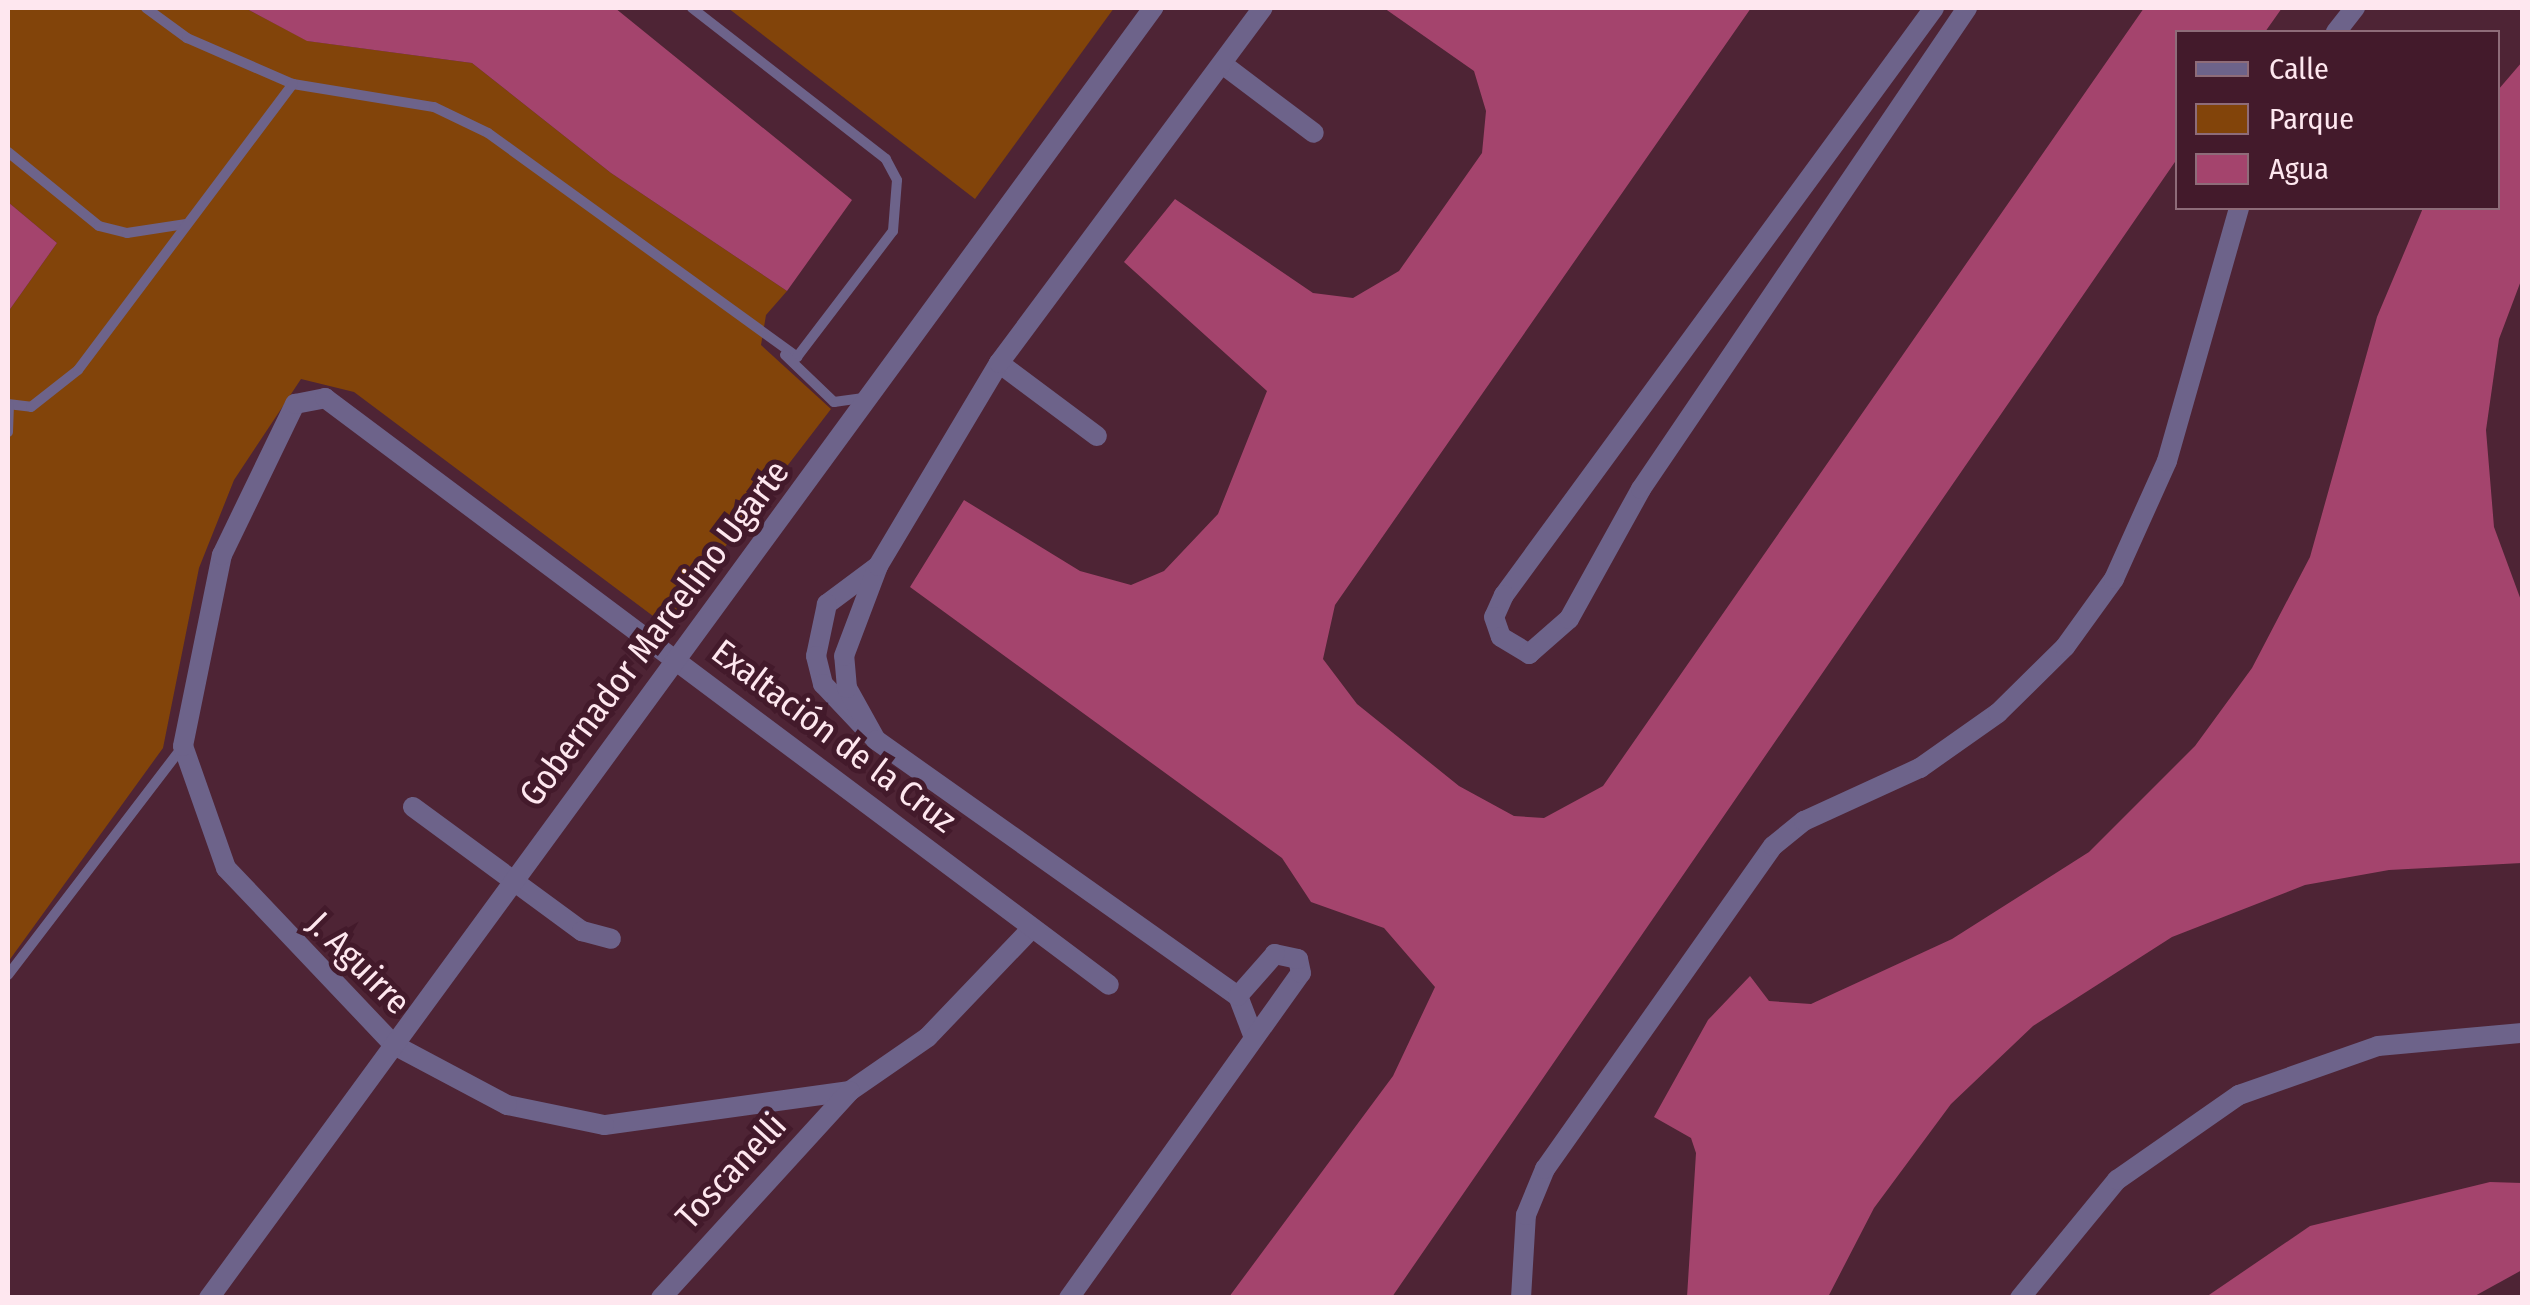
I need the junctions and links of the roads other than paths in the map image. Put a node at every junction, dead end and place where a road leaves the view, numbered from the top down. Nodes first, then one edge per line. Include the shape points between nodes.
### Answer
1 (146, 8) edge
2 (692, 8) edge
3 (1153, 8) edge
4 (1263, 8) edge
5 (1934, 8) edge
6 (1967, 8) edge
7 (2355, 8) edge
8 (2338, 30) edge
9 (1224, 66) junction
10 (293, 84) junction
11 (1314, 133) dead end
12 (8, 152) edge
13 (2239, 210) edge
14 (186, 224) junction
15 (1740, 281) junction
16 (1766, 300) junction
17 (784, 354) junction
18 (998, 364) junction
19 (871, 395) junction
20 (8, 404) edge
21 (8, 432) edge
22 (1097, 436) dead end
23 (878, 566) junction
24 (677, 658) junction
25 (876, 740) junction
26 (184, 746) junction
27 (414, 807) dead end
28 (514, 876) junction
29 (1032, 928) junction
30 (612, 939) dead end
31 (8, 974) edge
32 (1109, 985) dead end
33 (1238, 996) junction
34 (1252, 1033) junction
35 (2522, 1033) edge
36 (394, 1045) junction
37 (850, 1091) junction
38 (209, 1298) edge
39 (662, 1298) edge
40 (1069, 1298) edge
41 (1521, 1298) edge
42 (2020, 1298) edge

1 - 10 lane via 187,38
2 - 17 lane via 886,159 897,180 893,231 806,354
3 - 19 street, Gobernador Marcelino Ugarte
4 - 9 street
5 - 15 street
6 - 16 street
7 - 8 street
9 - 11 street
9 - 18 street
10 - 14 lane
10 - 17 lane via 434,107 488,133
12 - 14 lane via 100,226 127,233
13 - 41 street via 2167,461 2114,579 2065,647 1998,713 1920,768 1804,821 1773,846 1545,1169 1526,1215
14 - 20 lane via 78,370 47,399
15 - 16 street
15 - 16 street via 1504,595 1494,617 1501,637 1529,654 1548,647
17 - 19 lane via 834,402
18 - 22 street
18 - 23 street
19 - 24 street, Gobernador Marcelino Ugarte
20 - 21 lane
23 - 25 street via 844,656 846,688
23 - 25 street via 828,604 816,656 823,684
24 - 26 street, Exaltación de la Cruz via 325,398 305,398 289,414 222,556
24 - 28 street, Gobernador Marcelino Ugarte
24 - 29 street, Exaltación de la Cruz
25 - 33 street
26 - 31 lane
26 - 36 street, J. Aguirre via 226,868
27 - 28 street
28 - 30 street via 582,931
28 - 36 street, Gobernador Marcelino Ugarte
29 - 32 street, Exaltación de la Cruz
29 - 37 street, J. Aguirre via 928,1037
33 - 34 street
33 - 34 street via 1275,954 1298,959 1301,972
34 - 40 street
35 - 42 street via 2378,1046 2239,1094 2116,1180
36 - 37 street, J. Aguirre via 506,1104 604,1125
36 - 38 street, Gobernador Marcelino Ugarte
37 - 39 street, Toscanelli

